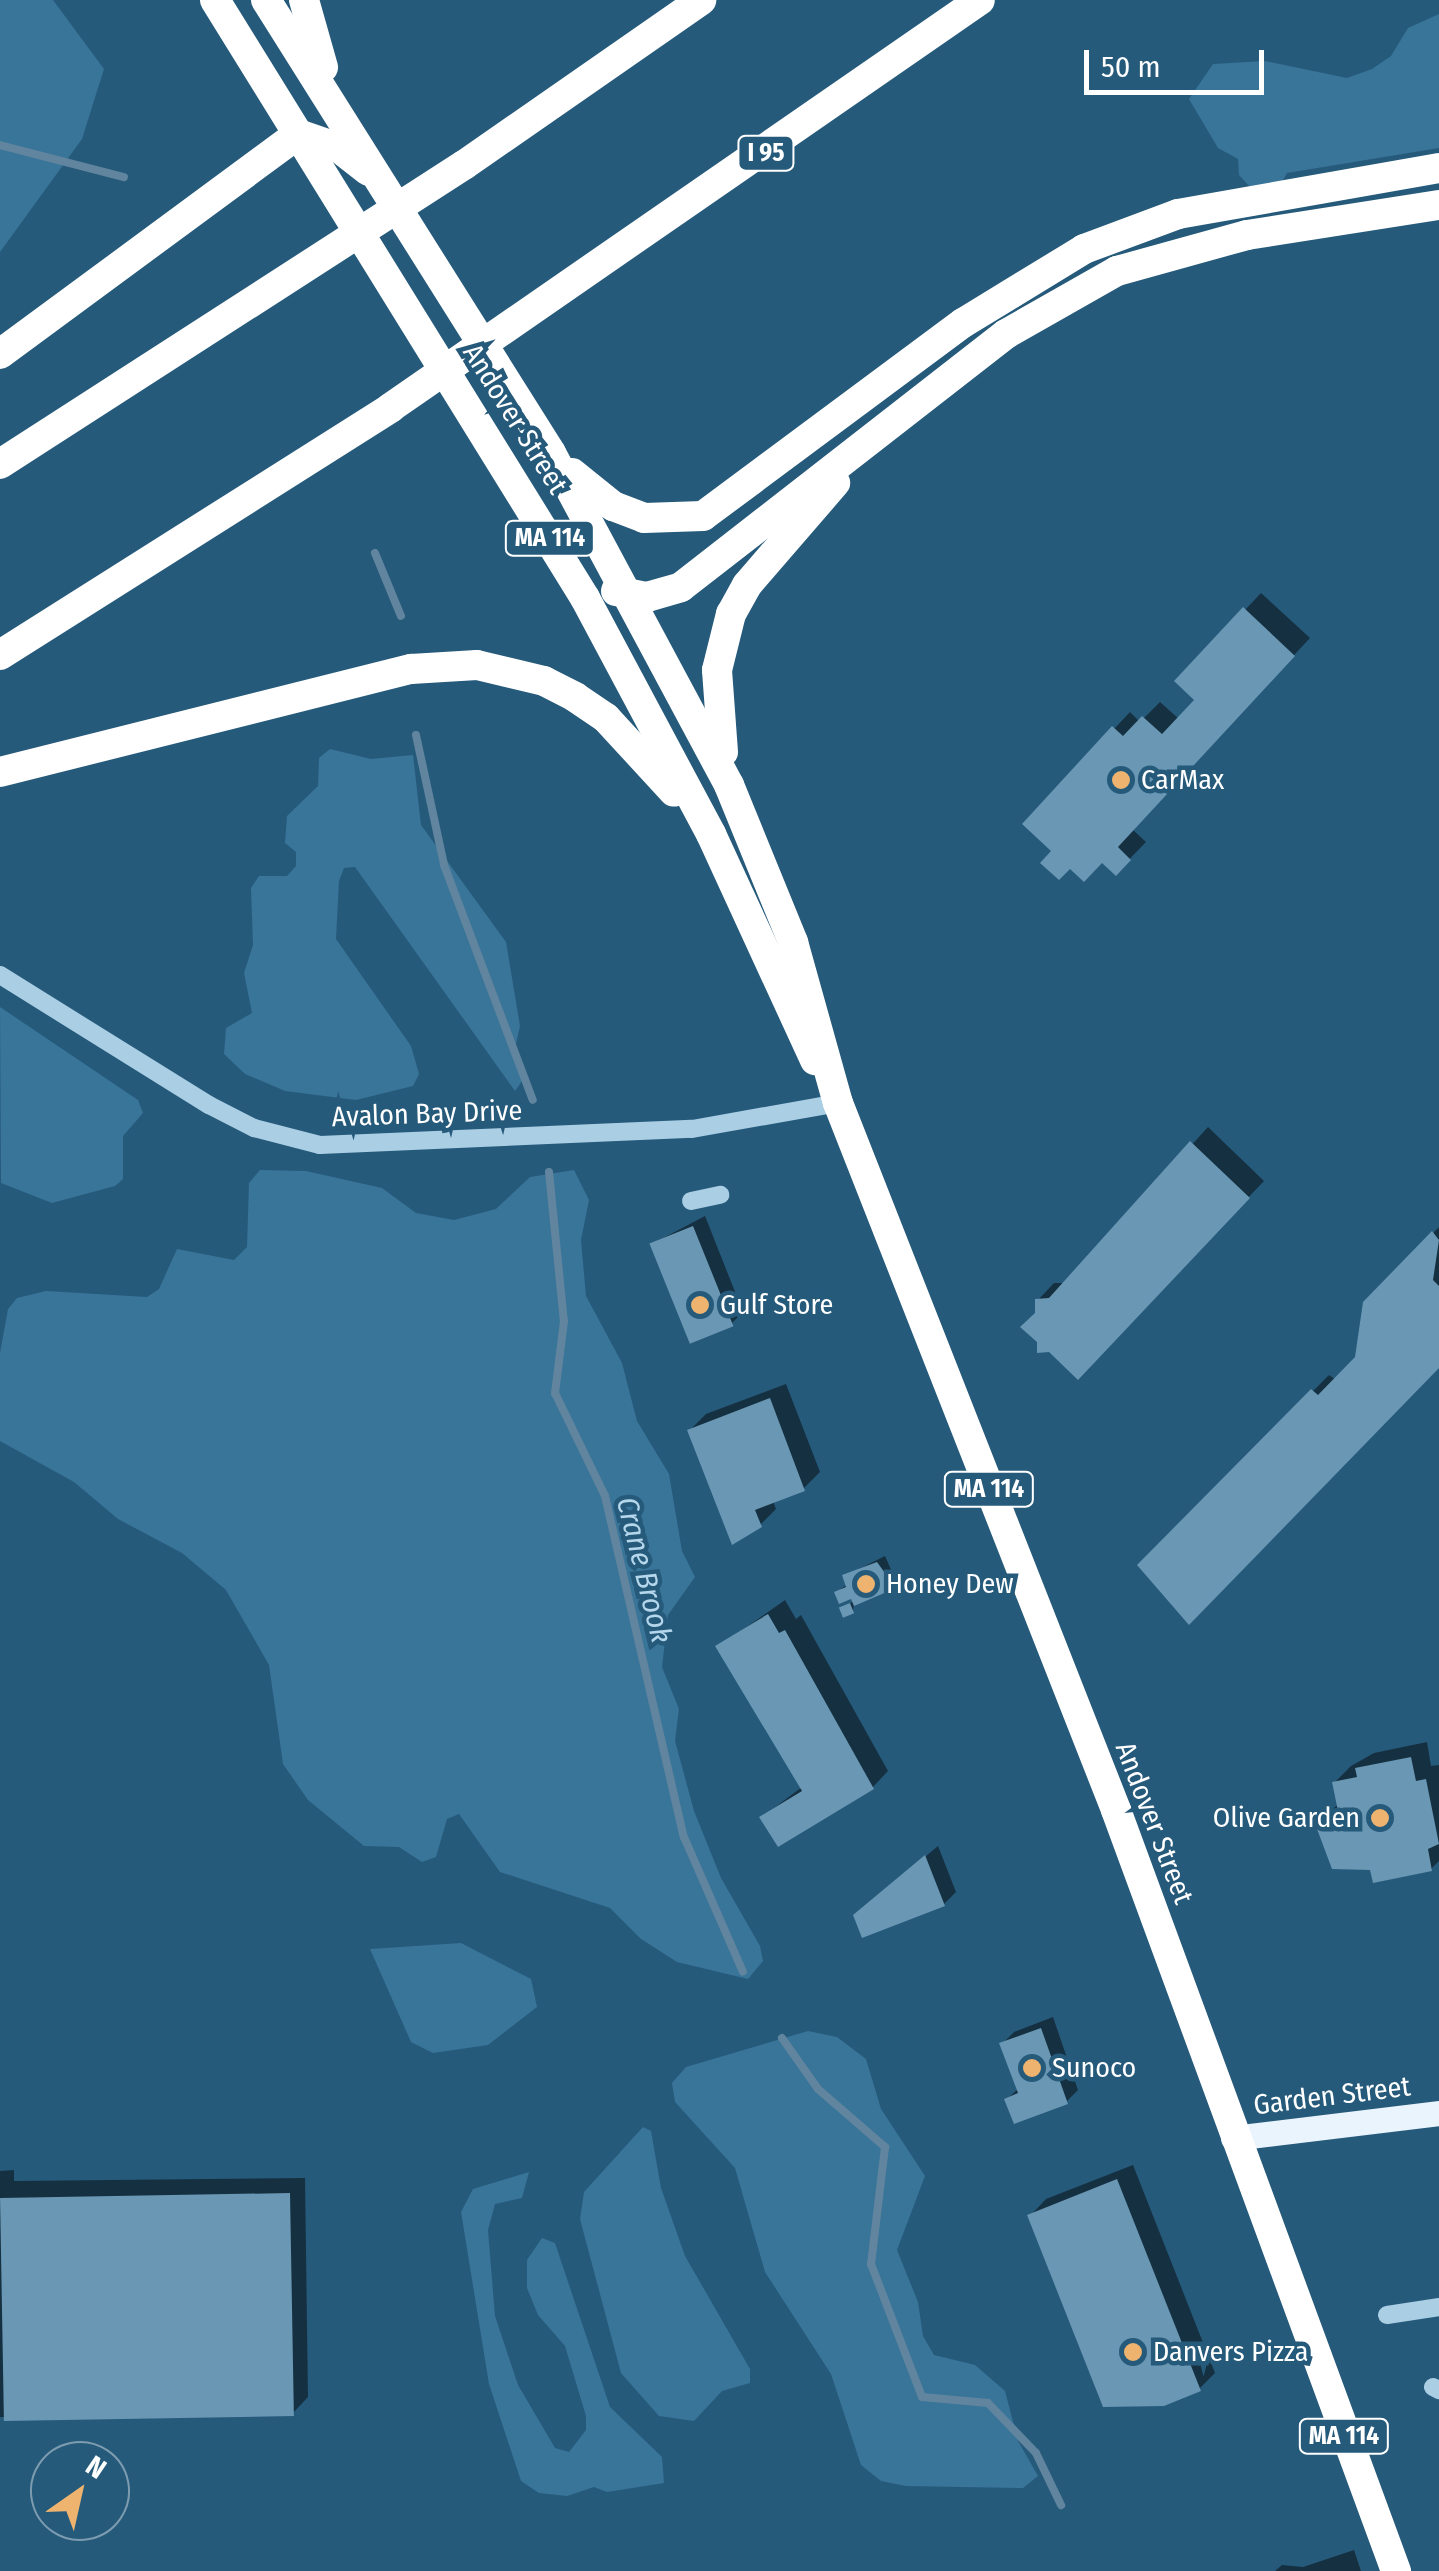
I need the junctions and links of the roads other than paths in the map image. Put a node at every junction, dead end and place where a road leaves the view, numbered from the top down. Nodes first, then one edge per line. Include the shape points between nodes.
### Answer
1 (215, 0) edge
2 (266, 0) edge
3 (304, 0) edge
4 (701, 0) edge
5 (980, 0) edge
6 (347, 125) junction
7 (298, 134) junction
8 (1439, 168) edge
9 (389, 192) junction
10 (1439, 205) edge
11 (0, 354) edge
12 (878, 437) junction
13 (551, 453) junction
14 (0, 464) edge
15 (554, 544) junction
16 (632, 597) junction
17 (0, 656) edge
18 (0, 772) edge
19 (729, 785) junction
20 (711, 834) junction
21 (0, 975) edge
22 (838, 1102) junction
23 (720, 1195) dead end
24 (691, 1200) dead end
25 (1439, 2113) edge
26 (1233, 2138) junction
27 (1439, 2308) edge
28 (1388, 2315) dead end
29 (1396, 2571) edge

1 - 7 highway, Andover Street / MA 114
2 - 6 highway, Andover Street / MA 114
3 - 6 highway
4 - 14 highway via 300,274
5 - 17 highway, I 95 via 390,408
6 - 9 highway, Andover Street / MA 114
7 - 9 highway via 338,148
7 - 11 highway
7 - 15 highway, Andover Street / MA 114
8 - 13 highway via 1178,214 1084,249 962,323 703,516 674,522 613,506
9 - 13 highway, Andover Street / MA 114
10 - 12 highway via 1247,235 1117,272 1006,334
12 - 16 highway via 681,587
12 - 19 highway via 747,585 732,614 716,701
13 - 16 highway, Andover Street / MA 114
15 - 16 highway via 608,589
15 - 20 highway, Andover Street / MA 114
16 - 19 highway, Andover Street / MA 114
18 - 20 highway via 411,669 477,665 544,680 606,718
19 - 22 highway, Andover Street / MA 114 via 793,942
20 - 22 highway, Andover Street / MA 114 via 782,1000
21 - 22 street, Avalon Bay Drive via 209,1105 254,1128 320,1146 692,1129
22 - 26 highway, Andover Street / MA 114 via 1116,1810
23 - 24 street
25 - 26 main road, Garden Street
26 - 29 highway, Andover Street / MA 114
27 - 28 street

